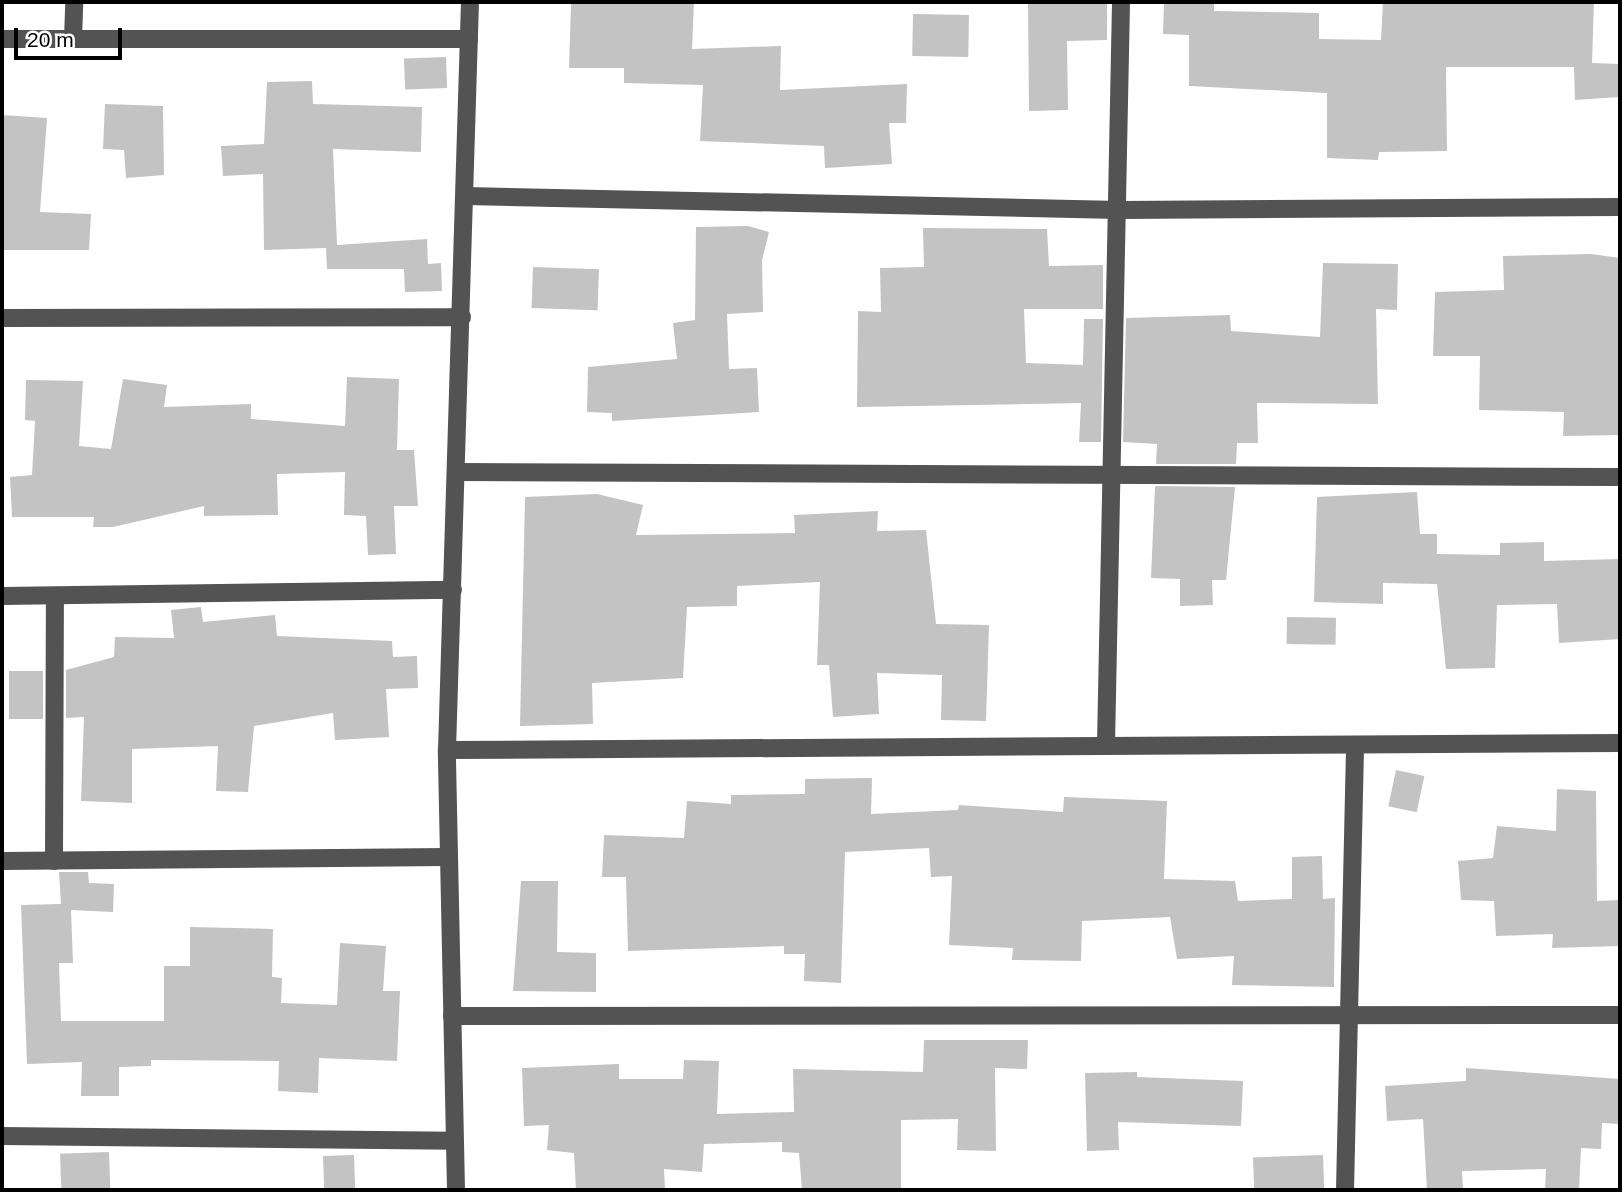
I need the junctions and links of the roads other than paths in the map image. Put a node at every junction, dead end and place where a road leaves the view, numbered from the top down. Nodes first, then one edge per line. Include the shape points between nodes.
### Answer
1 (74, 2) edge
2 (470, 2) edge
3 (1121, 2) edge
4 (2, 39) edge
5 (73, 39) junction
6 (468, 39) junction
7 (466, 196) junction
8 (1620, 207) edge
9 (1120, 210) junction
10 (461, 317) junction
11 (2, 318) edge
12 (459, 472) junction
13 (1111, 475) junction
14 (1620, 477) edge
15 (453, 590) junction
16 (2, 596) edge
17 (55, 596) junction
18 (1620, 743) edge
19 (1106, 744) junction
20 (1354, 745) junction
21 (447, 750) junction
22 (447, 857) junction
23 (2, 861) edge
24 (54, 861) junction
25 (1352, 1014) junction
26 (1620, 1015) edge
27 (452, 1016) junction
28 (2, 1136) edge
29 (453, 1141) junction
30 (456, 1190) edge
31 (1345, 1190) edge

1 - 5 street
2 - 6 street
3 - 9 street
4 - 5 street
5 - 6 street
6 - 7 street
7 - 9 street
7 - 10 street
8 - 9 street
9 - 13 street
10 - 11 street
10 - 12 street
12 - 13 street
12 - 15 street
13 - 14 street
13 - 19 street
15 - 17 street
15 - 21 street
16 - 17 street
17 - 24 street
18 - 20 street
19 - 20 street
19 - 21 street
20 - 25 street
21 - 22 street
22 - 24 street
22 - 27 street
23 - 24 street
25 - 26 street
25 - 27 street
25 - 31 street
27 - 29 street
28 - 29 street
29 - 30 street

